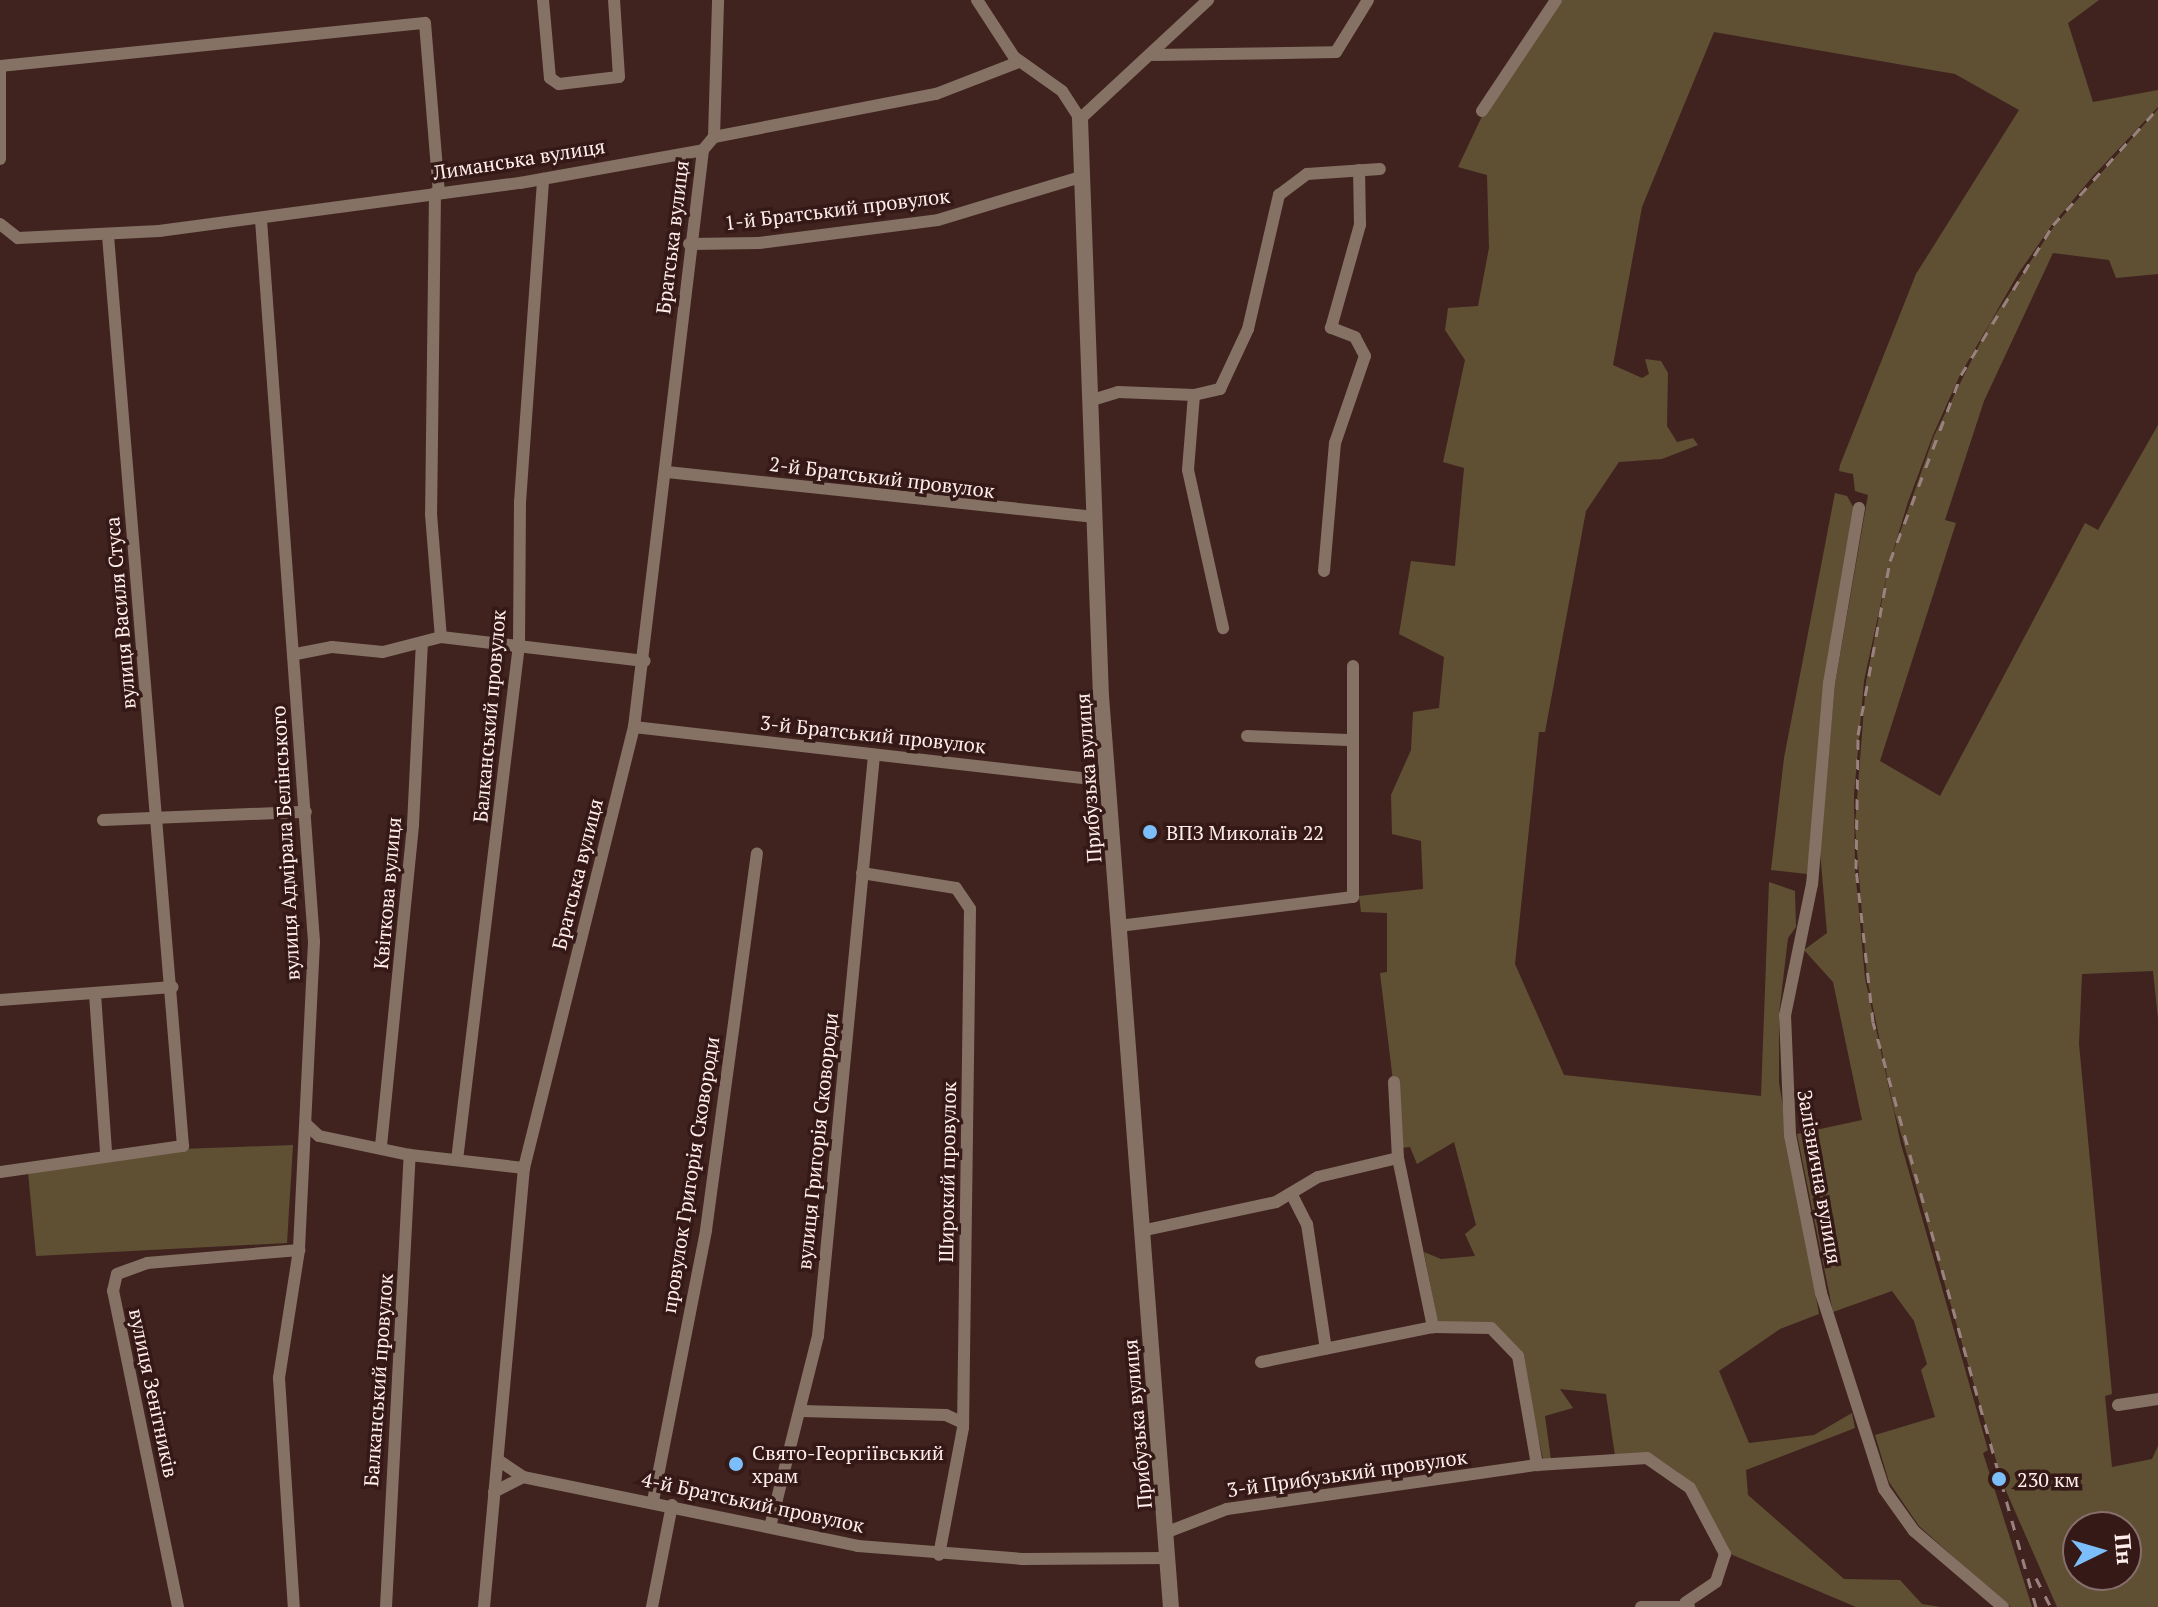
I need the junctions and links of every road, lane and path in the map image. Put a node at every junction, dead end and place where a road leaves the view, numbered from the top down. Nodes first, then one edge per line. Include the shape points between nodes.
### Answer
1 (543, 0) edge
2 (614, 0) edge
3 (718, 0) edge
4 (977, 0) edge
5 (1208, 0) edge
6 (1368, 0) edge
7 (1556, 0) edge
8 (1153, 55) junction
9 (1019, 62) junction
10 (0, 67) edge
11 (1482, 111) dead end
12 (1080, 119) junction
13 (714, 137) junction
14 (0, 141) edge
15 (703, 150) junction
16 (0, 159) edge
17 (1380, 169) dead end
18 (1359, 170) junction
19 (1080, 177) junction
20 (543, 179) junction
21 (437, 193) junction
22 (261, 220) junction
23 (0, 224) edge
24 (108, 235) junction
25 (689, 244) junction
26 (1194, 395) junction
27 (1089, 401) junction
28 (667, 472) junction
29 (1859, 508) dead end
30 (1093, 517) junction
31 (1324, 571) dead end
32 (1223, 628) dead end
33 (441, 637) junction
34 (422, 642) junction
35 (519, 645) junction
36 (296, 654) junction
37 (645, 661) junction
38 (1353, 666) dead end
39 (634, 727) junction
40 (1247, 736) dead end
41 (1348, 740) junction
42 (874, 755) junction
43 (1107, 781) junction
44 (306, 812) junction
45 (103, 820) dead end
46 (159, 820) junction
47 (757, 853) dead end
48 (862, 873) junction
49 (1119, 926) junction
50 (173, 987) junction
51 (95, 994) junction
52 (0, 1000) edge
53 (1394, 1082) dead end
54 (307, 1125) junction
55 (381, 1146) junction
56 (106, 1152) junction
57 (410, 1155) junction
58 (1398, 1158) junction
59 (457, 1160) junction
60 (524, 1168) junction
61 (0, 1172) edge
62 (1292, 1195) junction
63 (1141, 1231) junction
64 (299, 1250) junction
65 (1433, 1327) junction
66 (1326, 1349) junction
67 (1261, 1362) dead end
68 (2158, 1399) edge
69 (2118, 1405) dead end
70 (802, 1411) junction
71 (963, 1423) junction
72 (498, 1460) junction
73 (1537, 1465) junction
74 (523, 1477) junction
75 (494, 1492) junction
76 (653, 1501) junction
77 (672, 1505) junction
78 (770, 1527) junction
79 (1165, 1533) junction
80 (939, 1555) junction
81 (1167, 1558) junction
82 (1687, 1605) edge
83 (178, 1607) edge
84 (294, 1607) edge
85 (386, 1607) edge
86 (484, 1607) edge
87 (652, 1607) edge
88 (1171, 1607) edge
89 (1641, 1607) edge
90 (2003, 1607) edge

1 - 2 street via 550,78 559,84 619,77
3 - 13 street
4 - 9 street
5 - 8 street
6 - 8 street via 1336,52
7 - 11 street
8 - 12 street
9 - 12 street via 1062,91
9 - 13 street via 936,94
10 - 14 street
10 - 21 street via 425,23
12 - 19 street, Прибузька вулиця
13 - 15 street
14 - 16 street
15 - 20 street, Лиманська вулиця
15 - 25 street, Братська вулиця
17 - 18 street
18 - 26 street via 1307,174 1279,195 1231,373 1216,391
18 - 31 street via 1360,225 1331,328 1355,337 1365,356 1335,443
19 - 25 street, 1-й Братський провулок via 938,220 748,245
19 - 27 street, Прибузька вулиця
20 - 21 street, Лиманська вулиця
20 - 35 street, Балканський провулок via 520,502
21 - 22 street, Лиманська вулиця
21 - 33 street via 431,514
22 - 24 street, Лиманська вулиця
22 - 36 street, вулиця Адмірала Белінського via 273,438
23 - 24 street, Лиманська вулиця via 10,237
24 - 46 street, вулиця Василя Стуса
25 - 28 street, Братська вулиця
26 - 27 street via 1127,391
26 - 32 street via 1188,470
27 - 30 street, Прибузька вулиця
28 - 30 street, 2-й Братський провулок
28 - 37 street, Братська вулиця
29 - 90 street, Залізнична вулиця via 1829,683 1812,884 1785,1015 1790,1135 1821,1293 1884,1489 1914,1531
30 - 43 street, Прибузька вулиця
33 - 34 street
33 - 35 street
34 - 36 street
34 - 55 street, Квіткова вулиця via 413,825
35 - 37 street
35 - 59 street, Балканський провулок
36 - 44 street, вулиця Адмірала Белінського
37 - 39 street, Братська вулиця
38 - 41 street
39 - 42 street, 3-й Братський провулок
39 - 60 street, Братська вулиця
40 - 41 street
41 - 49 street via 1353,897
42 - 43 street, 3-й Братський провулок
42 - 48 street, вулиця Григорія Сковороди
43 - 49 street, Прибузька вулиця
44 - 46 street
44 - 54 street, вулиця Адмірала Белінського via 314,942
45 - 46 street
46 - 50 street, вулиця Василя Стуса
47 - 76 street, провулок Григорія Сковороди via 706,1230
48 - 70 street, вулиця Григорія Сковороди via 820,1318
48 - 71 street, Широкий провулок via 956,888 969,900
49 - 63 street, Прибузька вулиця
50 - 51 street
50 - 56 street, вулиця Василя Стуса via 183,1146
51 - 52 street
51 - 56 street
53 - 58 street
54 - 55 street via 319,1136
54 - 64 street, вулиця Адмірала Белінського
55 - 57 street
56 - 61 street
57 - 59 street
57 - 85 street, Балканський провулок
58 - 62 street via 1318,1177
58 - 65 street
59 - 60 street
60 - 72 street, Братська вулиця
62 - 63 street
62 - 66 street via 1307,1224
63 - 79 street, Прибузька вулиця
64 - 83 street, вулиця Зенітників via 147,1263 117,1274 113,1291
64 - 84 street, вулиця Адмірала Белінського via 279,1378
65 - 66 street
65 - 73 street via 1483,1326 1511,1344
66 - 67 street
68 - 69 street
70 - 71 street via 946,1415
70 - 78 street, вулиця Григорія Сковороди
71 - 80 street, Широкий провулок
72 - 74 street, 4-й Братський провулок
72 - 75 street, Братська вулиця
73 - 79 street, 3-й Прибузький провулок via 1227,1509
73 - 82 street, 3-й Прибузький провулок via 1638,1457 1677,1473 1721,1540 1726,1561 1716,1582
74 - 75 street
74 - 76 street, 4-й Братський провулок
75 - 86 street, Братська вулиця
76 - 77 street, 4-й Братський провулок
77 - 78 street, 4-й Братський провулок
77 - 87 street
78 - 80 street, 4-й Братський провулок
79 - 81 street, Прибузька вулиця
80 - 81 street, 4-й Братський провулок
81 - 88 street, Прибузька вулиця
82 - 89 street

